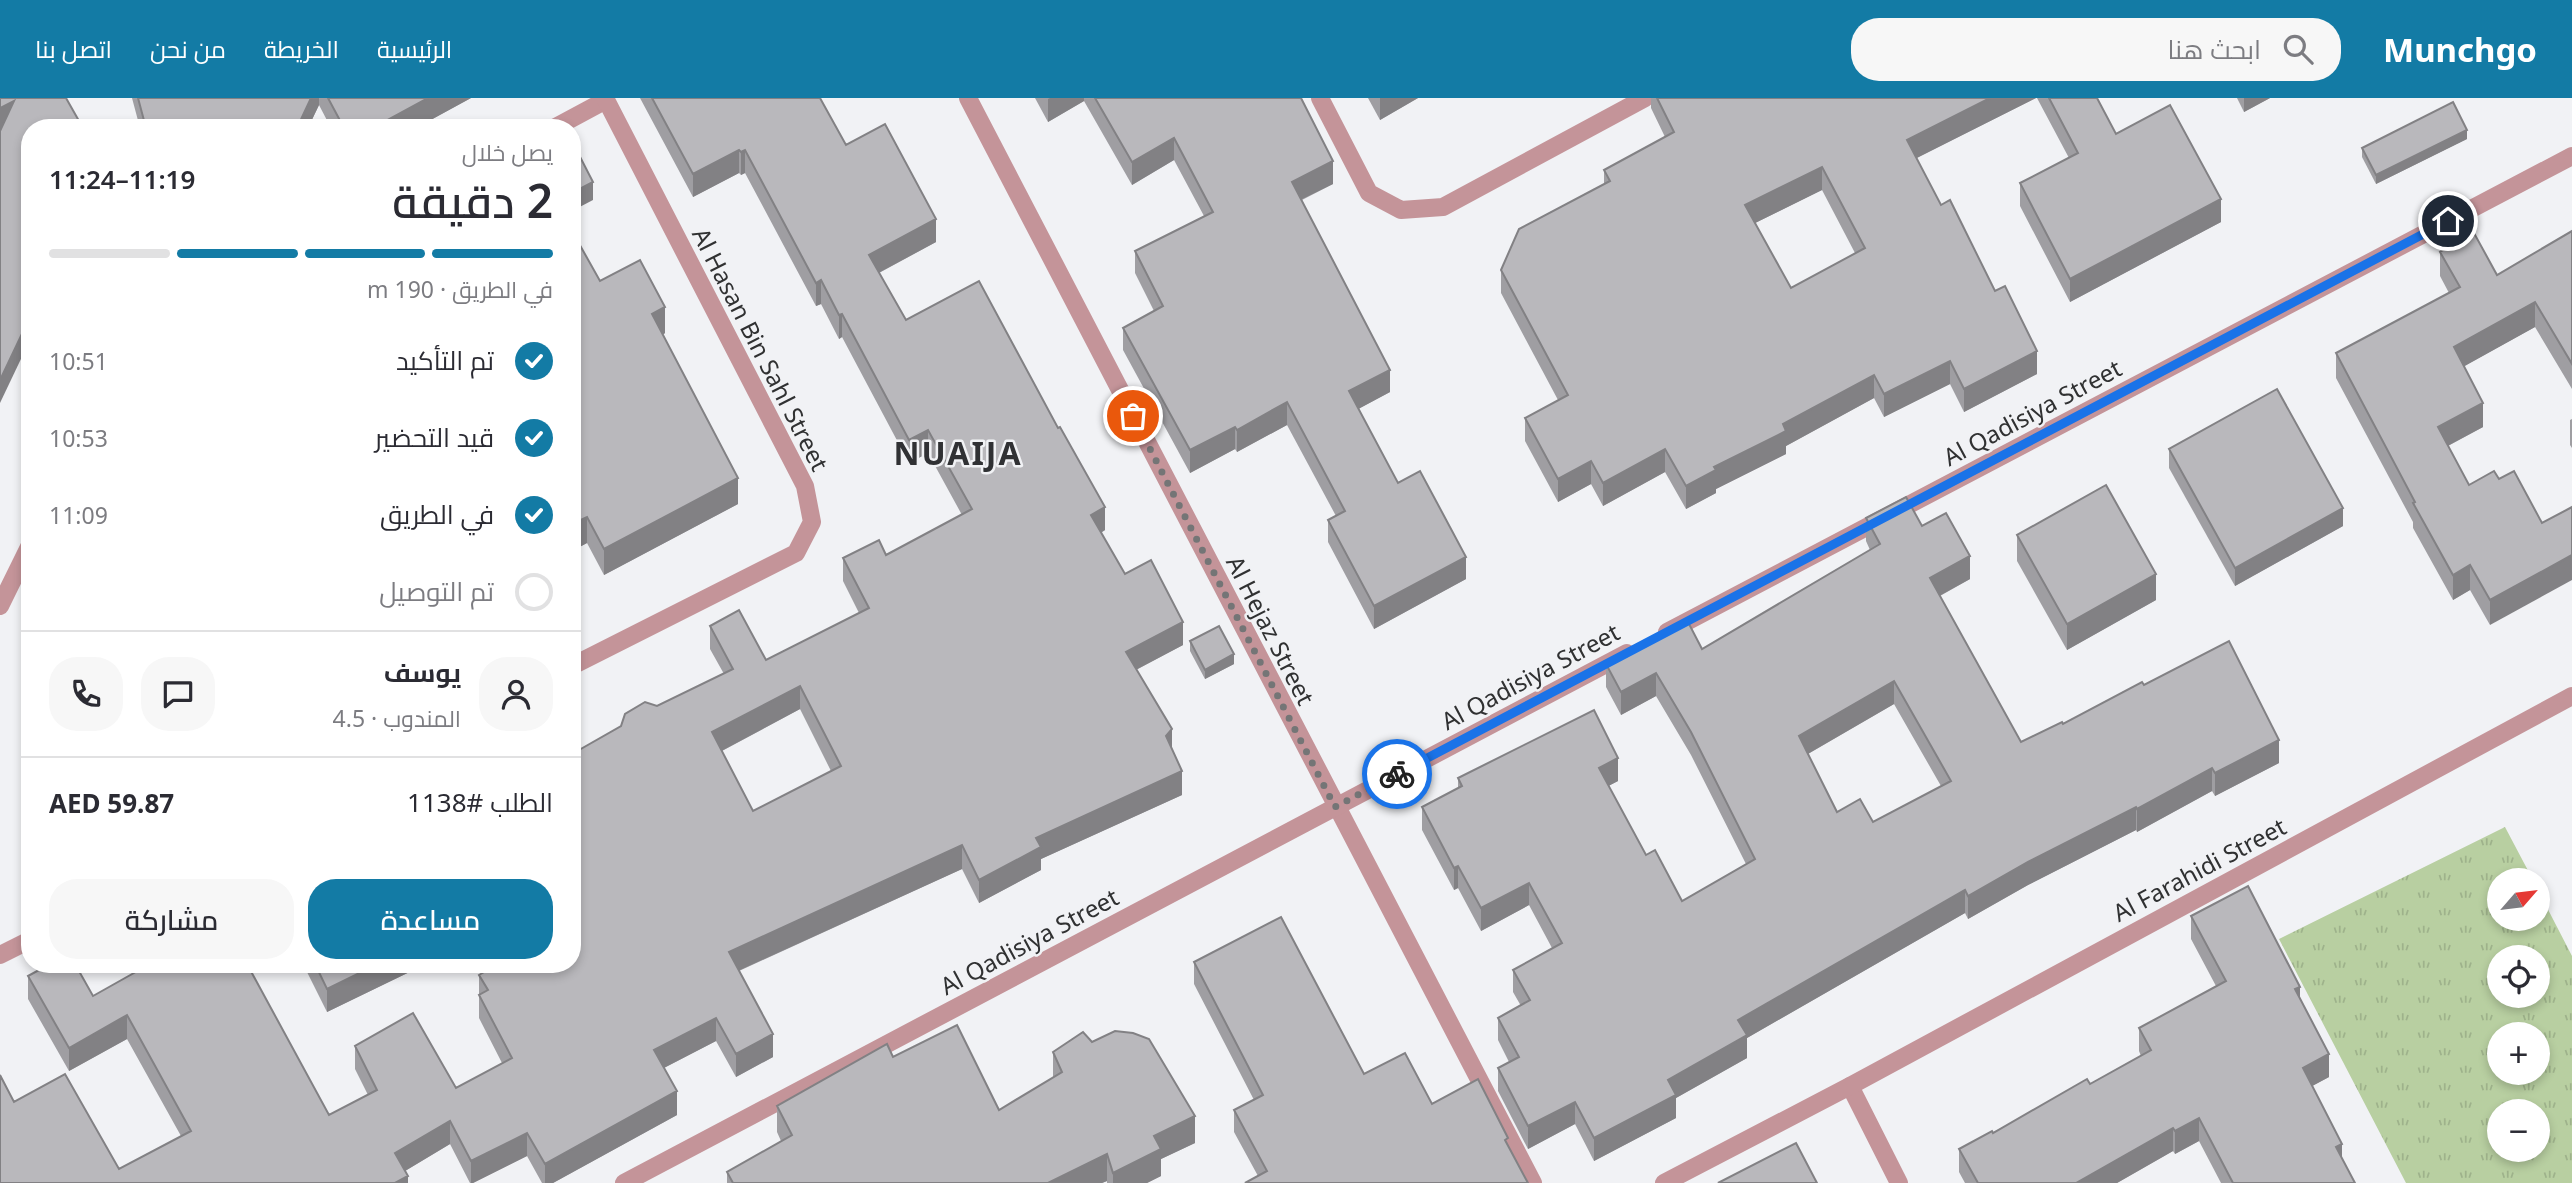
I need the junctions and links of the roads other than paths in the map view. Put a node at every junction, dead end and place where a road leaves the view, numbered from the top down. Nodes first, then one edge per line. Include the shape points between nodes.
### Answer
1 (968, 98) edge
2 (1320, 98) edge
3 (1645, 98) edge
4 (605, 99) edge
5 (570, 119) edge
6 (2572, 156) edge
7 (21, 563) edge
8 (0, 606) edge
9 (581, 661) edge
10 (2572, 696) edge
11 (1335, 807) junction
12 (21, 944) edge
13 (0, 955) edge
14 (1850, 1086) junction
15 (624, 1183) edge
16 (1532, 1183) edge
17 (1664, 1183) edge
18 (1899, 1183) edge

1 - 11 street, Al Hejaz Street
2 - 3 street via 1369,193 1401,211 1443,207
4 - 5 street
4 - 9 street, Al Hasan Bin Sahl Street via 805,486 811,522 796,553
6 - 11 street, Al Qadisiya Street
7 - 8 street
10 - 14 street, Al Farahidi Street
11 - 15 street, Al Qadisiya Street
11 - 16 street, Al Hejaz Street
12 - 13 street
14 - 17 street, Al Farahidi Street
14 - 18 street

